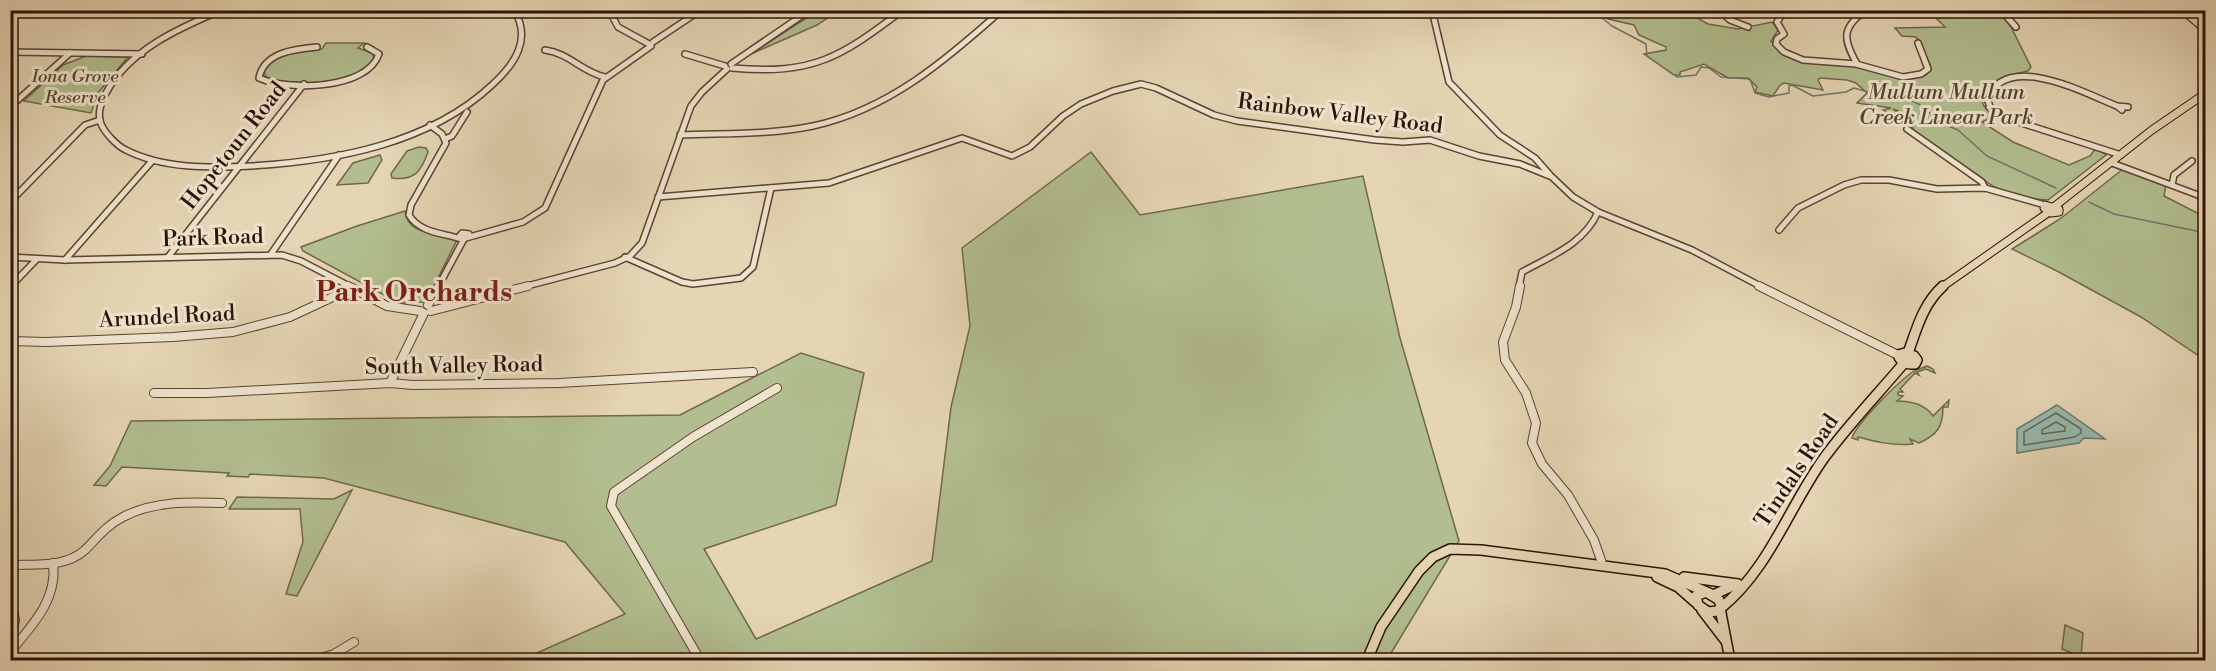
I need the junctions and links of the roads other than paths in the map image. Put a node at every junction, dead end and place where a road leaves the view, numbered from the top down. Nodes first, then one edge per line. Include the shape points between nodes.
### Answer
1 (222, 10) edge
2 (514, 10) edge
3 (609, 10) edge
4 (701, 10) edge
5 (810, 10) edge
6 (903, 10) edge
7 (1002, 10) edge
8 (1432, 10) edge
9 (1719, 10) edge
10 (1785, 10) edge
11 (1866, 10) edge
12 (2005, 10) edge
13 (2183, 10) edge
14 (1748, 27) dead end
15 (2016, 27) dead end
16 (2205, 30) edge
17 (1910, 43) dead end
18 (651, 44) junction
19 (317, 47) dead end
20 (368, 47) dead end
21 (545, 50) dead end
22 (10, 52) edge
23 (70, 52) junction
24 (142, 54) junction
25 (685, 54) dead end
26 (1857, 64) junction
27 (729, 67) junction
28 (605, 77) junction
29 (304, 84) junction
30 (2205, 93) edge
31 (10, 107) edge
32 (2123, 108) dead end
33 (467, 112) dead end
34 (100, 120) junction
35 (430, 125) junction
36 (1907, 129) dead end
37 (680, 135) junction
38 (446, 139) junction
39 (339, 155) junction
40 (2121, 155) junction
41 (152, 161) junction
42 (2192, 161) dead end
43 (2112, 163) junction
44 (240, 166) junction
45 (1552, 177) junction
46 (2172, 185) junction
47 (771, 188) junction
48 (1985, 188) junction
49 (2071, 194) joint
50 (658, 197) junction
51 (2205, 198) edge
52 (10, 202) edge
53 (2050, 208) junction
54 (1598, 212) junction
55 (1779, 230) dead end
56 (463, 237) junction
57 (271, 254) junction
58 (10, 257) edge
59 (168, 257) junction
60 (625, 257) junction
61 (36, 260) junction
62 (65, 260) junction
63 (10, 287) edge
64 (352, 288) junction
65 (426, 309) junction
66 (10, 342) edge
67 (1904, 357) junction
68 (753, 372) dead end
69 (390, 383) junction
70 (777, 388) dead end
71 (154, 393) dead end
72 (222, 503) dead end
73 (53, 563) junction
74 (10, 565) edge
75 (1603, 566) junction
76 (1646, 573) junction
77 (1669, 575) junction
78 (1750, 577) junction
79 (1738, 584) junction
80 (1712, 594) junction
81 (10, 596) edge
82 (1698, 606) junction
83 (1721, 608) junction
84 (354, 642) dead end
85 (1727, 643) junction
86 (10, 645) edge
87 (10, 652) edge
88 (314, 660) edge
89 (700, 660) edge
90 (1367, 660) edge
91 (1730, 660) edge

1 - 24 street via 184,27
2 - 35 street via 523,31 522,45 514,59 481,95
3 - 18 street via 618,27
4 - 18 street
5 - 27 street
6 - 27 street via 851,49 822,62 772,71
7 - 37 street via 920,79 856,111 807,127
8 - 45 street via 1449,82 1500,135 1534,158
9 - 14 street via 1739,27
10 - 26 street via 1777,22 1784,33 1775,41 1782,50 1813,62
11 - 26 street via 1853,20 1846,34
12 - 15 street
13 - 16 main road
17 - 26 street via 1918,44 1928,66 1920,75 1896,75
18 - 28 street
19 - 29 street via 277,56 258,73 269,84
20 - 29 street via 377,51 379,57 367,72 338,82
21 - 28 street via 569,57 591,75
22 - 23 street
23 - 24 street
23 - 31 street
24 - 34 street via 112,83 101,103
25 - 27 street
27 - 37 street via 693,101
28 - 56 street via 547,205 523,222
29 - 44 street, Hopetoun Road
30 - 40 main road
32 - 40 street via 2059,82 2033,76 2001,83 1990,91 1985,103 2006,118
33 - 38 street
34 - 41 street via 113,142
34 - 52 street via 86,125
35 - 38 street
35 - 39 street via 375,147
36 - 48 street via 1983,182
37 - 50 street
38 - 56 street via 408,212 419,227
39 - 44 street via 296,163
39 - 57 street
40 - 43 main road
41 - 44 street
41 - 62 street
42 - 46 street via 2175,175
43 - 46 street
43 - 49 main road
44 - 59 street, Hopetoun Road
45 - 47 street, Rainbow Valley Road via 1520,164 1430,140 1375,140 1237,121 1142,84 1081,104 1018,155 1008,156 962,138 829,183
45 - 54 street, Rainbow Valley Road via 1573,197
46 - 51 street
47 - 50 street
47 - 60 street via 753,267 741,278 693,284
48 - 53 street
48 - 55 street via 1937,189 1889,180 1861,180 1798,208
49 - 53 main road, Tindals Road
50 - 60 street via 641,245
53 - 67 main road, Tindals Road via 1932,296
54 - 67 street, Rainbow Valley Road via 1692,250
54 - 75 street via 1594,224 1570,244 1522,272 1516,307 1503,342 1505,360 1526,393 1536,423 1532,443 1594,540
56 - 65 street
57 - 59 street, Park Road
57 - 64 street, Park Road via 296,258
58 - 61 street, Park Road
59 - 62 street, Park Road
60 - 65 street, Park Road via 454,305
61 - 62 street, Park Road
61 - 63 street
64 - 65 street, Park Road via 387,306
64 - 66 street, Arundel Road via 290,319 235,333
65 - 69 street
67 - 78 main road, Tindals Road via 1824,458
68 - 69 street, South Valley Road via 559,383
69 - 71 street, South Valley Road
70 - 89 street via 693,437 614,492 611,506
72 - 73 street via 165,502 146,507 110,524 70,560
73 - 74 street
73 - 87 street via 57,575 50,596
75 - 76 main road
75 - 90 main road via 1470,548 1438,553 1419,571 1381,627
76 - 77 main road
76 - 82 main road via 1675,584
77 - 79 main road
77 - 80 main road
78 - 79 main road, Tindals Road
78 - 83 main road, Tindals Road
79 - 80 main road, Tindals Road
80 - 82 main road, Tindals Road via 1698,593
80 - 83 main road
81 - 86 street via 16,611
82 - 83 main road via 1710,612
82 - 85 main road
83 - 85 main road
84 - 88 street
85 - 91 main road

